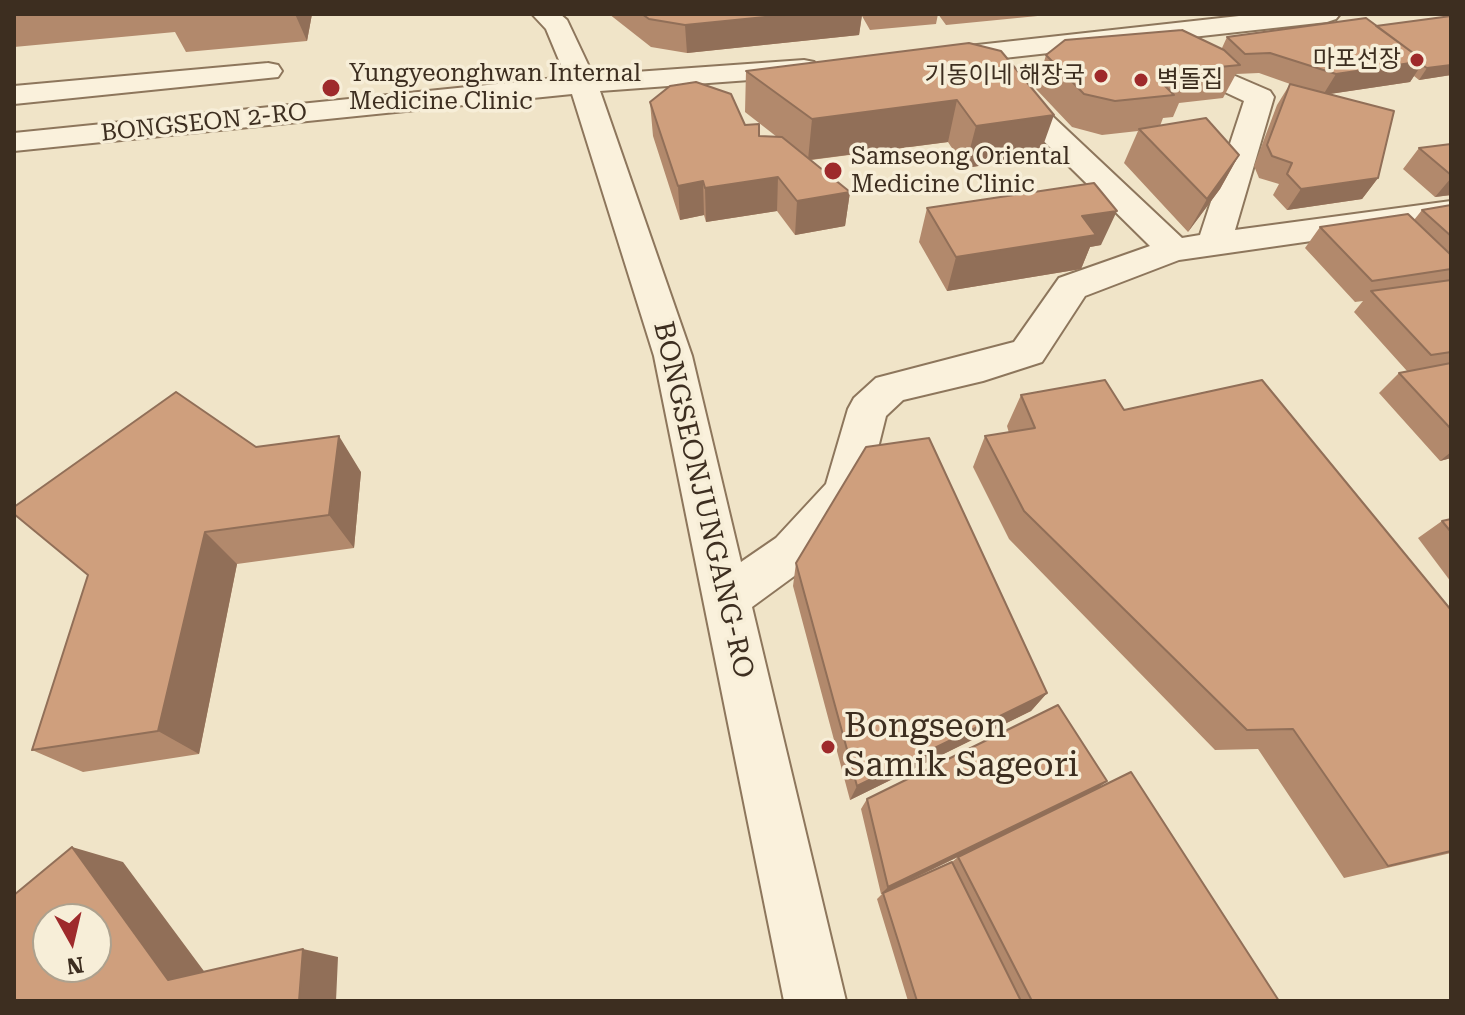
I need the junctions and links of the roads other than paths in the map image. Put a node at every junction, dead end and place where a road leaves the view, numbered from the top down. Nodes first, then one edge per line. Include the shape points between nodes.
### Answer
1 (545, 14) edge
2 (1327, 14) edge
3 (1189, 21) edge
4 (1139, 36) junction
5 (967, 55) junction
6 (921, 59) edge
7 (829, 66) edge
8 (268, 71) dead end
9 (583, 84) junction
10 (14, 95) edge
11 (14, 142) edge
12 (1451, 211) edge
13 (1382, 221) junction
14 (1214, 245) junction
15 (1174, 250) junction
16 (1411, 250) edge
17 (728, 597) junction
18 (815, 1001) edge

1 - 9 street, BONGSEONJUNGANG-RO via 558,26
2 - 3 street
3 - 4 street
4 - 5 street
4 - 14 street via 1153,48 1260,97
5 - 6 street
5 - 15 street
7 - 9 street, BONGSEON 2-RO
8 - 10 street
9 - 11 street, BONGSEON 2-RO
9 - 17 street, BONGSEONJUNGANG-RO via 673,356
12 - 13 street
13 - 14 street
13 - 16 street
14 - 15 street
15 - 17 street via 1072,287 1028,352 890,388 868,409 845,492 792,552
17 - 18 street, BONGSEONJUNGANG-RO

